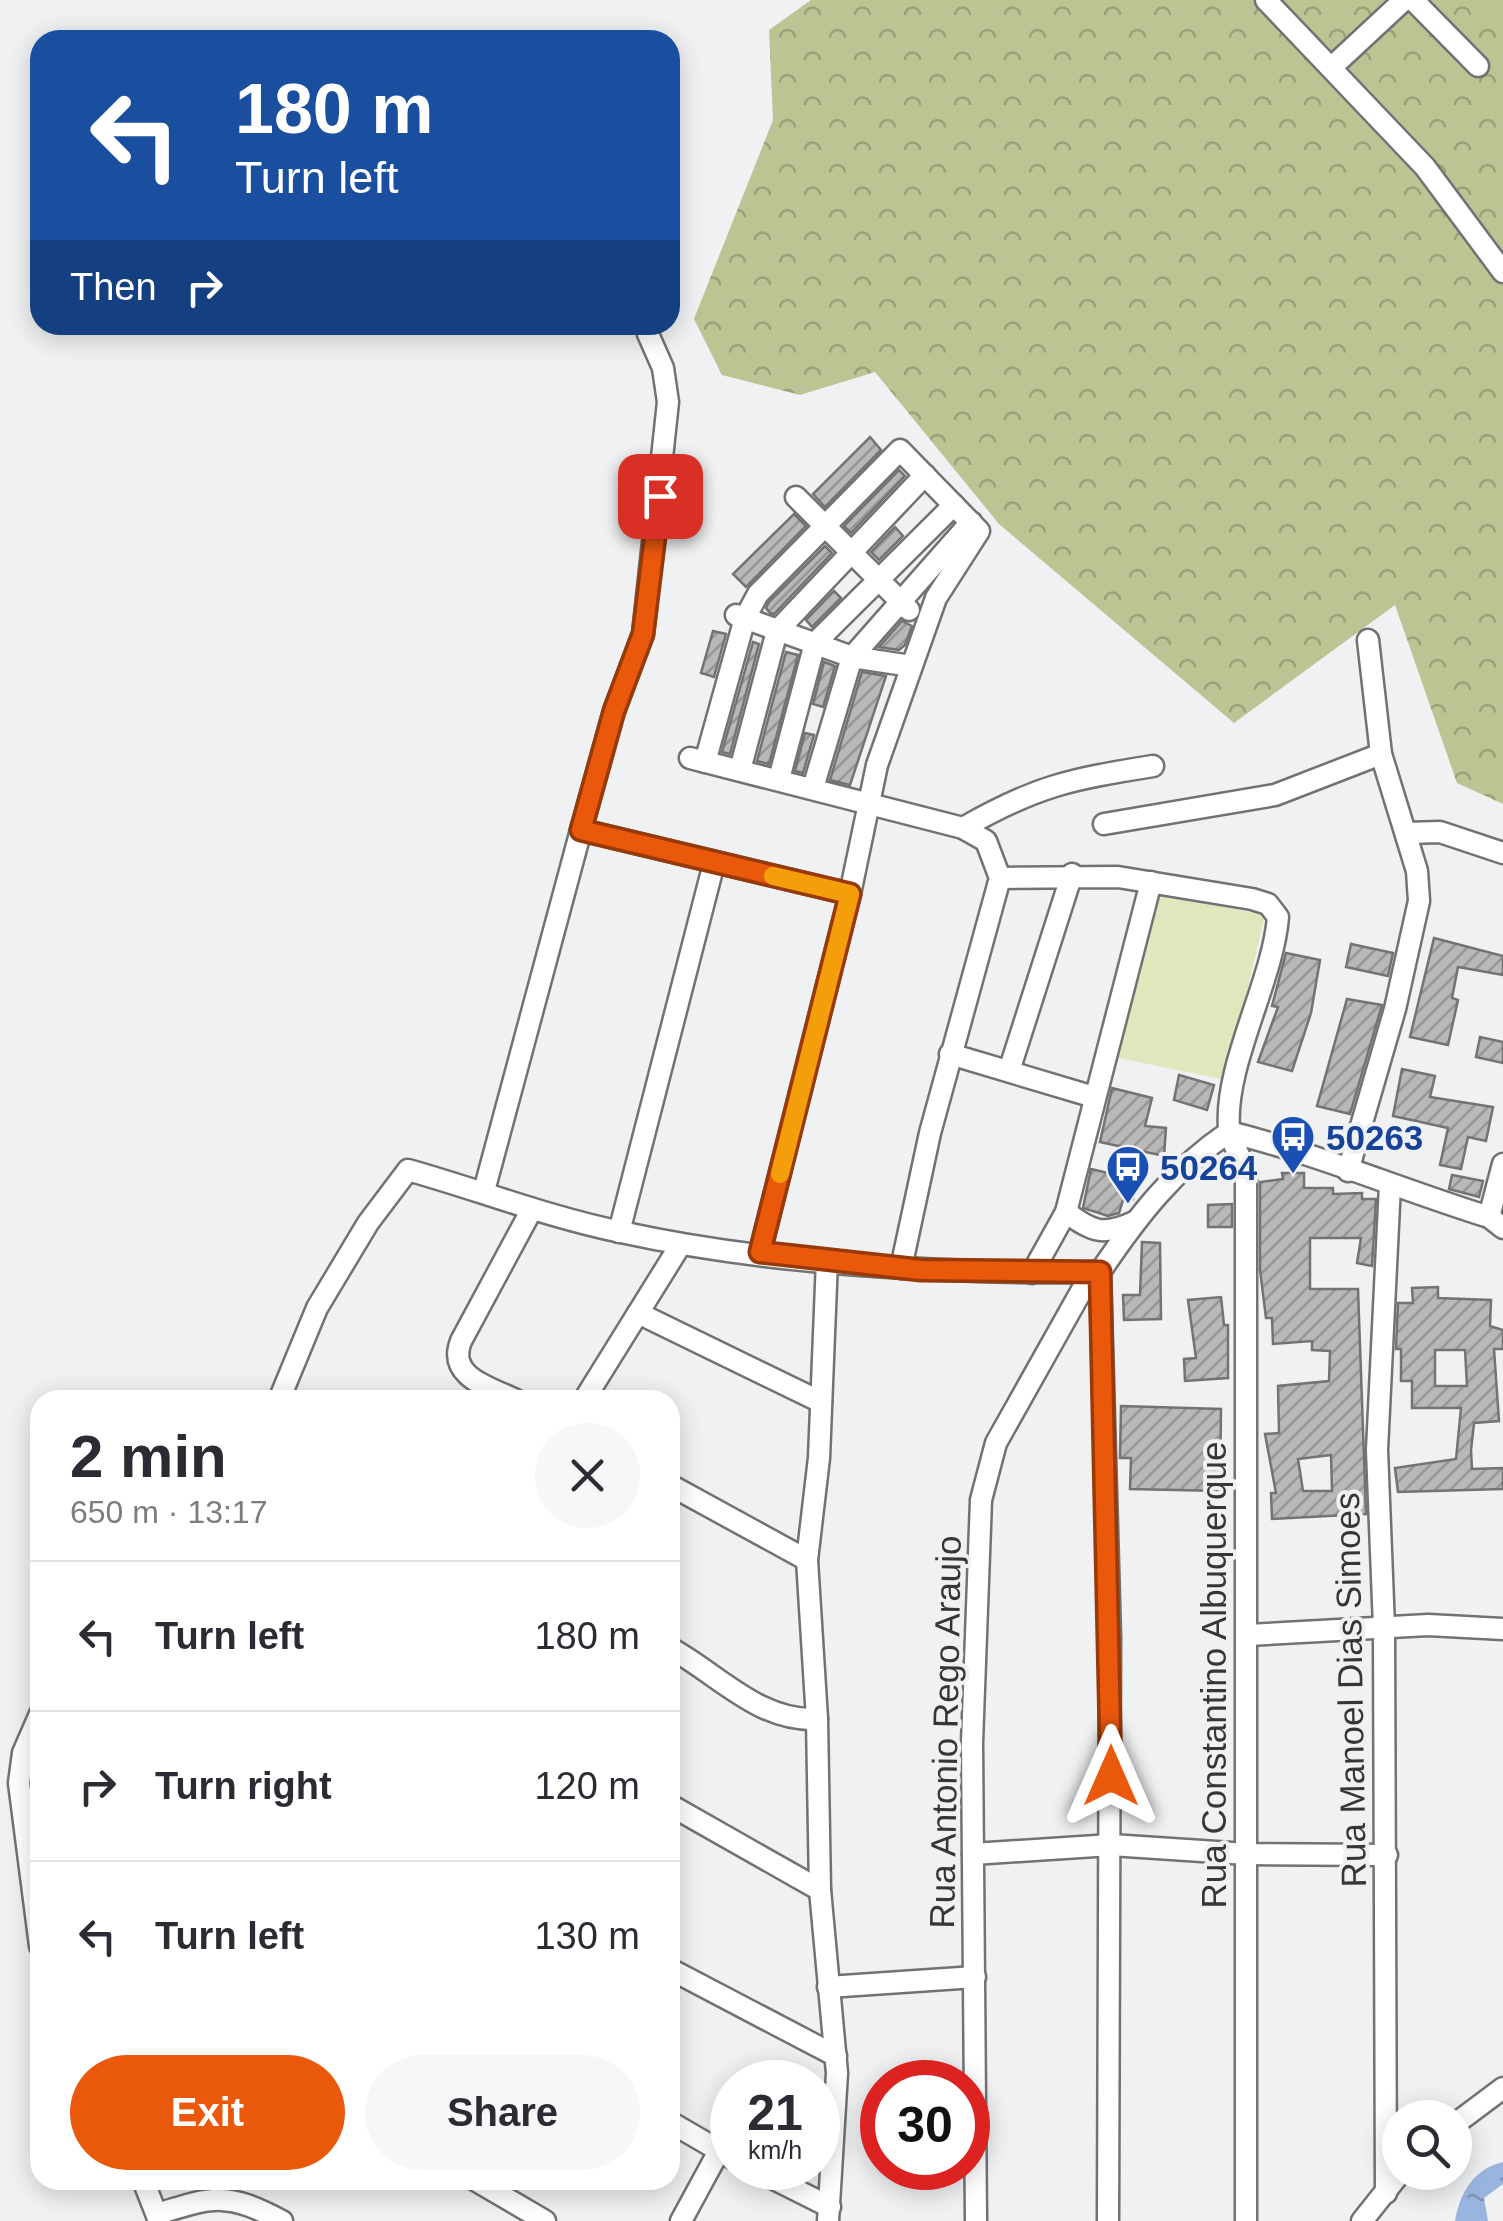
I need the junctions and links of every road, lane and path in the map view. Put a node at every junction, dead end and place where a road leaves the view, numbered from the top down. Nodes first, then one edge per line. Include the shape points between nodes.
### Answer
1 (1266, 0) edge
2 (1404, 0) edge
3 (1414, 0) edge
4 (1333, 66) junction
5 (1478, 66) dead end
6 (1503, 272) edge
7 (648, 335) edge
8 (925, 476) junction
9 (796, 498) dead end
10 (954, 505) junction
11 (975, 526) junction
12 (823, 527) junction
13 (848, 552) junction
14 (876, 580) junction
15 (902, 602) junction
16 (740, 616) junction
17 (925, 626) junction
18 (777, 631) junction
19 (1368, 640) dead end
20 (816, 644) junction
21 (852, 657) junction
22 (911, 666) junction
23 (1381, 754) junction
24 (1153, 766) dead end
25 (740, 770) junction
26 (779, 779) junction
27 (814, 788) junction
28 (868, 801) junction
29 (1104, 824) dead end
30 (963, 828) junction
31 (581, 830) junction
32 (1406, 833) junction
33 (1503, 853) edge
34 (714, 863) junction
35 (1072, 874) junction
36 (1000, 878) junction
37 (1151, 882) junction
38 (850, 894) junction
39 (950, 1054) junction
40 (1009, 1071) junction
41 (1094, 1097) junction
42 (1229, 1132) junction
43 (1503, 1164) edge
44 (1348, 1171) junction
45 (1390, 1185) junction
46 (484, 1191) junction
47 (532, 1210) junction
48 (1066, 1212) junction
49 (1134, 1222) junction
50 (1496, 1223) edge
51 (620, 1232) junction
52 (681, 1244) junction
53 (760, 1252) junction
54 (828, 1260) junction
55 (901, 1268) junction
56 (1096, 1272) junction
57 (1032, 1273) junction
58 (638, 1313) junction
59 (283, 1390) edge
60 (498, 1390) edge
61 (590, 1390) edge
62 (821, 1402) junction
63 (680, 1490) edge
64 (806, 1560) junction
65 (1384, 1627) junction
66 (1503, 1629) edge
67 (1248, 1635) junction
68 (680, 1655) edge
69 (817, 1719) junction
70 (30, 1738) edge
71 (680, 1811) edge
72 (1111, 1846) junction
73 (973, 1854) junction
74 (1246, 1854) junction
75 (1387, 1855) junction
76 (30, 1868) edge
77 (820, 1890) junction
78 (680, 1974) edge
79 (974, 1977) junction
80 (828, 1987) junction
81 (836, 2056) junction
82 (1503, 2088) edge
83 (1472, 2111) edge
84 (680, 2128) edge
85 (710, 2145) edge
86 (710, 2178) edge
87 (147, 2190) edge
88 (492, 2190) edge
89 (789, 2190) edge
90 (1388, 2190) edge
91 (1386, 2193) junction
92 (829, 2214) edge
93 (158, 2217) edge
94 (282, 2221) edge
95 (545, 2221) edge
96 (681, 2221) edge
97 (976, 2221) edge
98 (1108, 2221) edge
99 (1246, 2221) edge
100 (1362, 2221) edge

1 - 4 street
2 - 4 street
3 - 5 street
4 - 6 street via 1425,167
7 - 31 street via 668,402 643,634
8 - 10 street
8 - 12 street via 900,450
8 - 13 street
9 - 12 street
10 - 11 street
10 - 14 street
11 - 15 street
11 - 17 street
12 - 13 street
12 - 16 street
13 - 14 street
13 - 18 street
14 - 15 street
14 - 20 street
15 - 17 street
15 - 21 street
16 - 18 street
16 - 25 street via 698,760
17 - 22 street
18 - 20 street
18 - 25 street
19 - 23 street
20 - 21 street
20 - 26 street
21 - 22 street
21 - 27 street
22 - 28 street
23 - 29 street via 1276,795
23 - 32 street
24 - 30 street via 1020,795
25 - 26 street
26 - 27 street
27 - 28 street
28 - 30 street
28 - 38 street
30 - 36 street via 993,852
31 - 34 street
31 - 46 street
32 - 33 street via 1440,832
32 - 44 street via 1417,871 1416,920
34 - 38 street
34 - 51 street
35 - 36 street
35 - 37 street
35 - 40 street
36 - 39 street
37 - 41 street
37 - 42 street via 1252,899 1276,910
38 - 53 street
39 - 40 street
39 - 55 street
40 - 41 street
41 - 48 street
42 - 44 street
42 - 49 street, Rua Antonio Rego Araujo via 1182,1168
42 - 67 street, Rua Constantino Albuquerque via 1246,1178
43 - 50 street
44 - 45 street
45 - 50 street
45 - 65 street, Rua Manoel Dias Simoes via 1377,1450
46 - 47 street
46 - 59 street via 408,1170 317,1308
47 - 51 street
47 - 60 street via 460,1341 461,1370
48 - 49 street via 1102,1233
48 - 57 street
49 - 56 street, Rua Antonio Rego Araujo
51 - 52 street
52 - 53 street
52 - 58 street
53 - 54 street
54 - 55 street
54 - 62 street
55 - 57 street
56 - 57 street
56 - 72 street
56 - 73 street, Rua Antonio Rego Araujo via 986,1470
58 - 61 street
58 - 62 street
62 - 64 street
63 - 64 street
64 - 69 street
65 - 66 street
65 - 67 street
65 - 75 street, Rua Manoel Dias Simoes
67 - 74 street, Rua Constantino Albuquerque
68 - 69 street via 764,1710
69 - 77 street
70 - 76 street via 19,1783
71 - 77 street
72 - 73 street
72 - 74 street
72 - 98 street
73 - 79 street, Rua Antonio Rego Araujo
74 - 75 street
74 - 99 street, Rua Constantino Albuquerque
75 - 91 street, Rua Manoel Dias Simoes
77 - 80 street
78 - 81 street
79 - 80 street
79 - 97 street, Rua Antonio Rego Araujo
80 - 81 street
81 - 92 street
82 - 83 street
84 - 85 street
86 - 96 street
87 - 93 street
88 - 95 street
89 - 92 street
90 - 91 street
91 - 100 street
93 - 94 street via 225,2197

